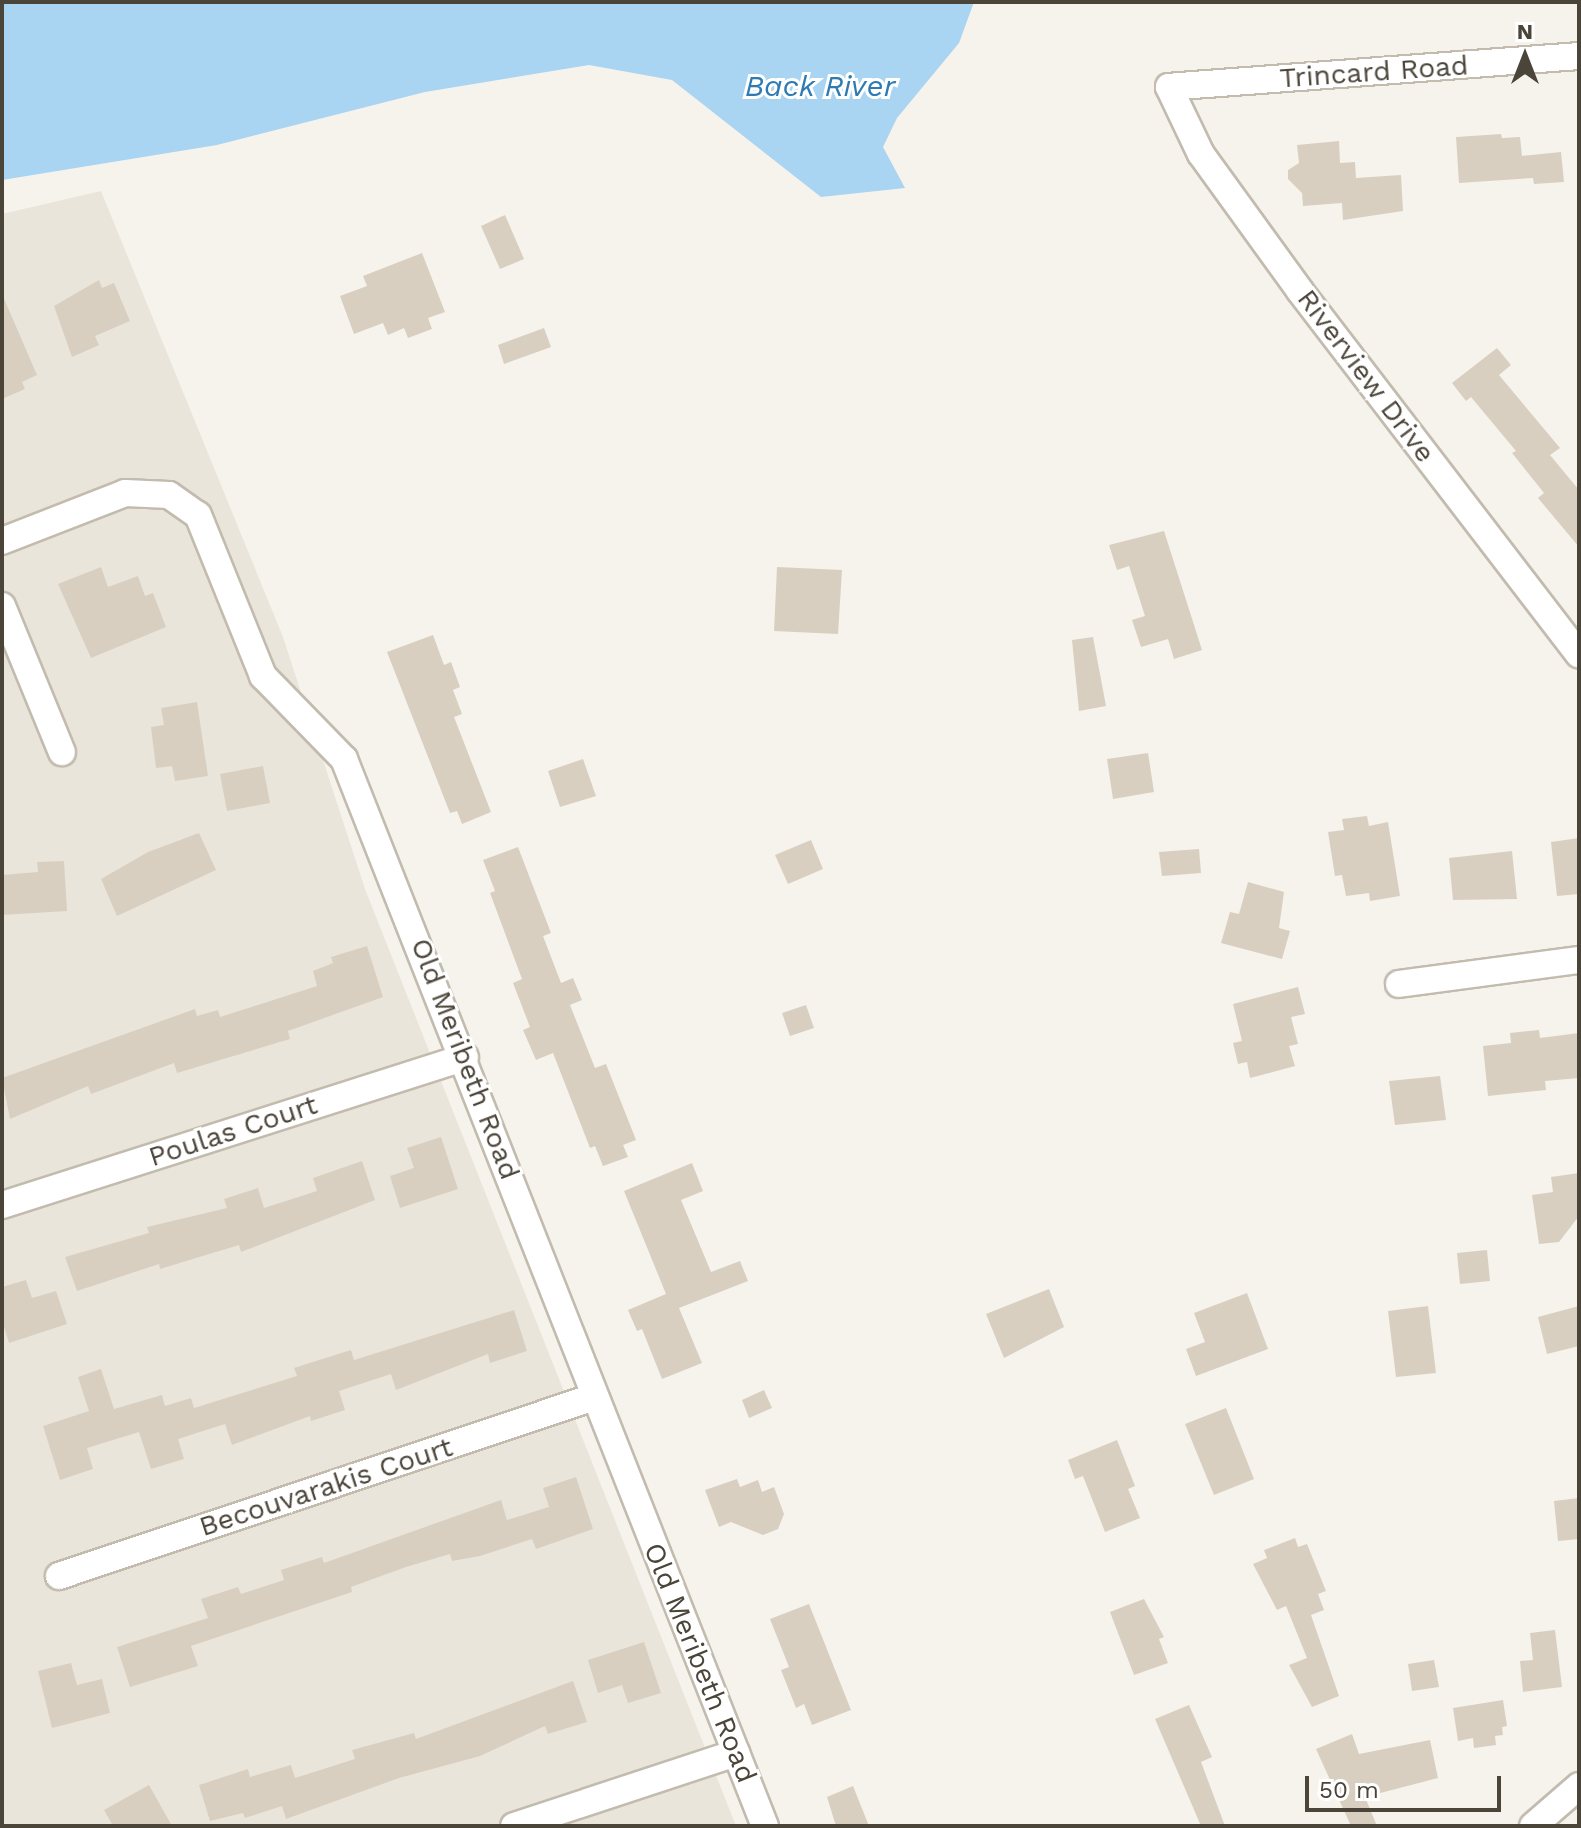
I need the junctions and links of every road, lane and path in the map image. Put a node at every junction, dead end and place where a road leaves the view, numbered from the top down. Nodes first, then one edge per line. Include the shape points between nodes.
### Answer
1 (1579, 56) edge
2 (1169, 87) joint
3 (2, 541) edge
4 (2, 606) edge
5 (1579, 654) edge
6 (62, 752) dead end
7 (1579, 960) edge
8 (1399, 984) dead end
9 (465, 1057) junction
10 (2, 1205) edge
11 (594, 1397) junction
12 (59, 1576) dead end
13 (736, 1753) junction
14 (1579, 1786) edge
15 (514, 1826) edge
16 (765, 1826) edge
17 (1533, 1826) edge

1 - 2 street, Trincard Road
2 - 5 street, Riverview Drive via 1210,167
3 - 9 street, Old Meribeth Road via 125,493 169,495 198,515 263,676 344,759
4 - 6 street
7 - 8 street
9 - 10 street, Poulas Court
9 - 11 street, Old Meribeth Road
11 - 12 street, Becouvarakis Court
11 - 13 street, Old Meribeth Road
13 - 15 street
13 - 16 street, Old Meribeth Road
14 - 17 street

